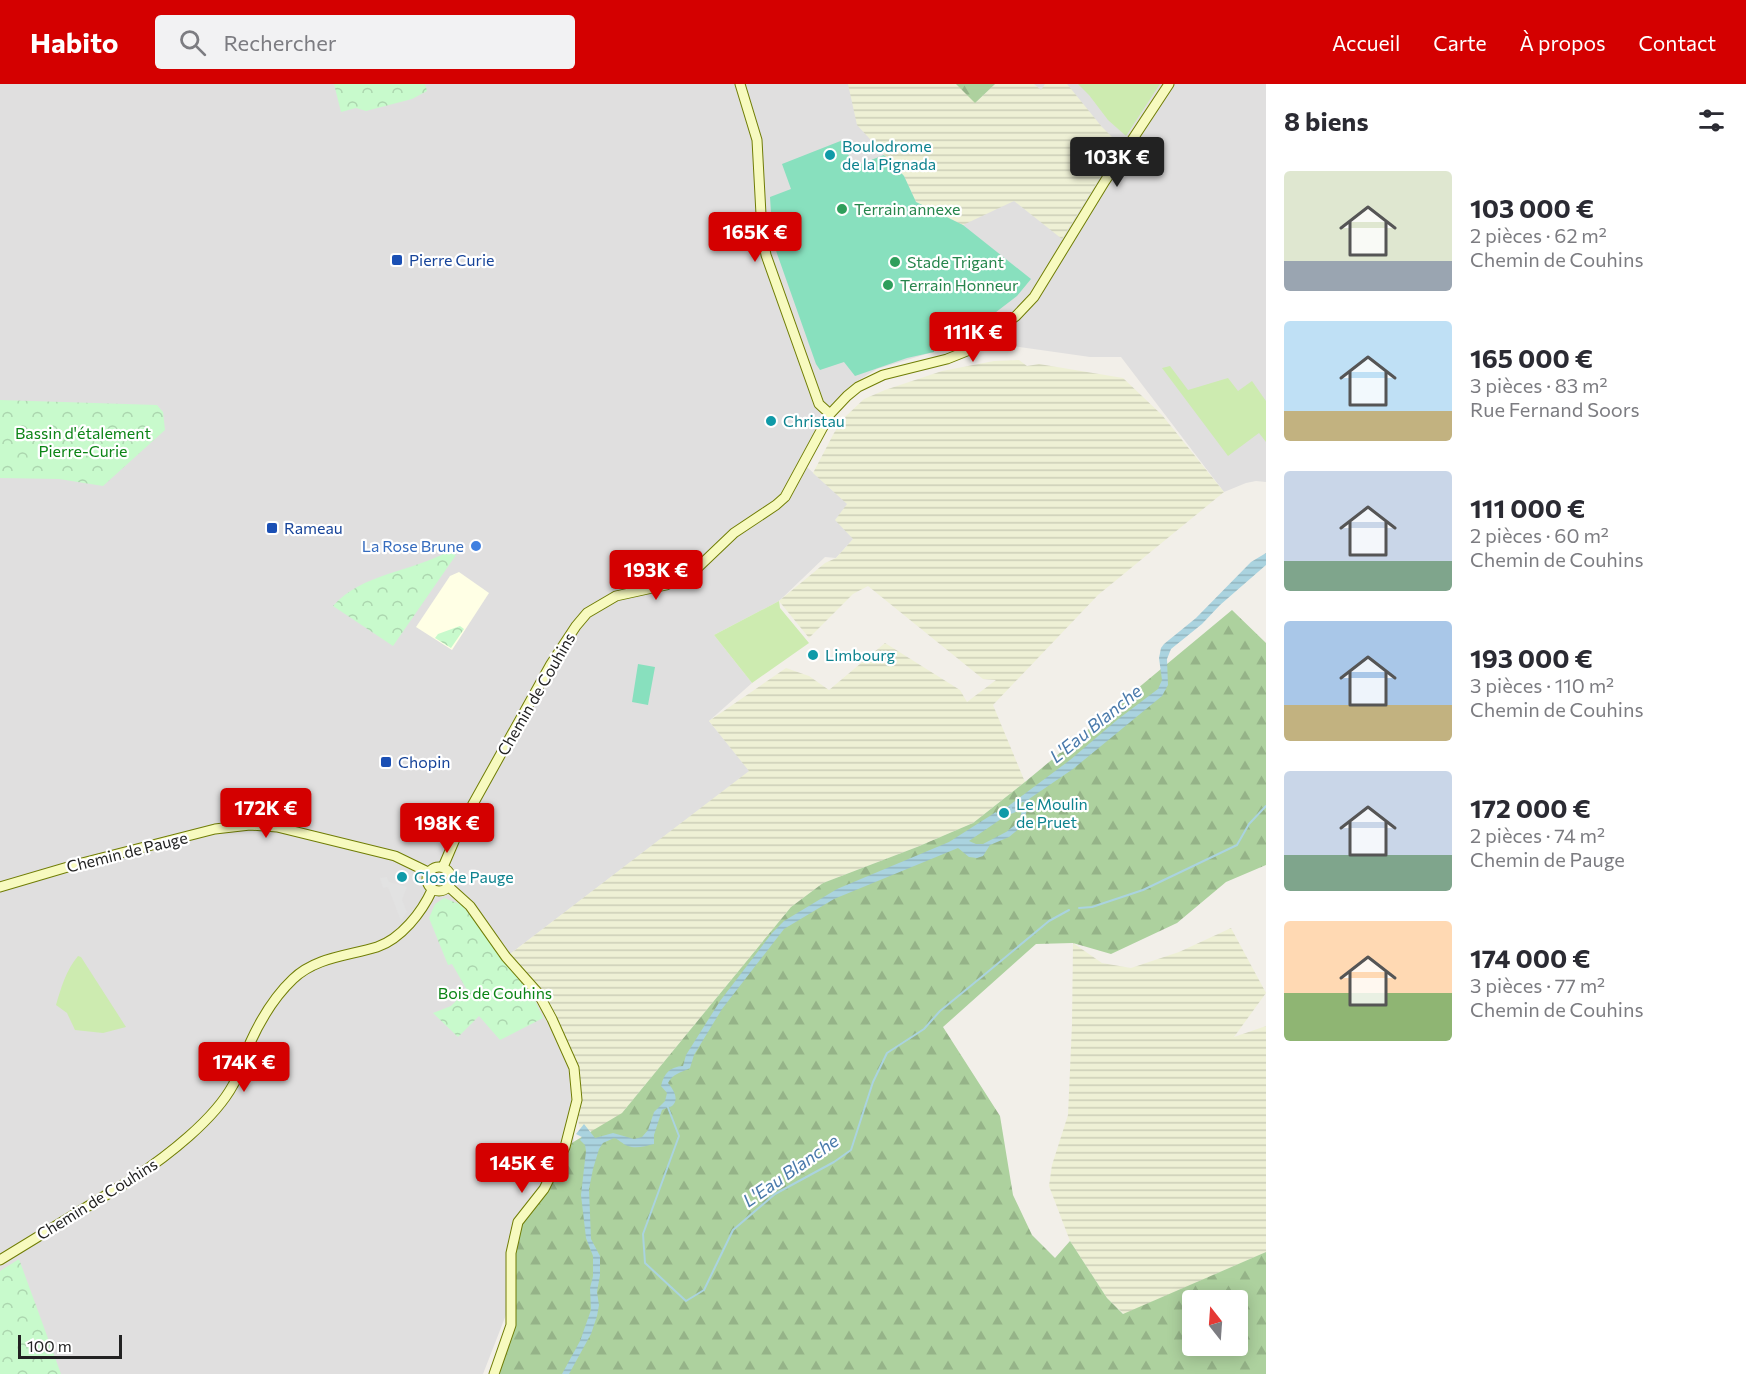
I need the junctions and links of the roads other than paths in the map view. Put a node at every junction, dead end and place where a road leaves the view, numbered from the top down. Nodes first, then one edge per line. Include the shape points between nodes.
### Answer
1 (740, 84) edge
2 (1169, 84) edge
3 (830, 414) junction
4 (443, 867) junction
5 (428, 872) junction
6 (0, 887) edge
7 (449, 887) junction
8 (432, 890) junction
9 (0, 1260) edge
10 (494, 1374) edge

1 - 3 street via 757,140 766,255 819,404
2 - 3 street, Chemin de Couhins via 1024,309 967,351 870,381 847,396
3 - 4 street, Chemin de Couhins via 781,501 734,534 690,575 666,585 616,596 583,617 551,664 458,832
4 - 5 street
4 - 7 street via 451,876
5 - 6 street, Chemin de Pauge via 395,856 277,827 250,825 205,832
5 - 8 street
7 - 8 street
7 - 10 street via 470,906 506,957 538,993 574,1068 577,1100 565,1147 544,1189 518,1222 511,1253 511,1325
8 - 9 street, Chemin de Couhins via 419,915 388,942 318,962 292,979 261,1023 224,1100 178,1144 134,1178

